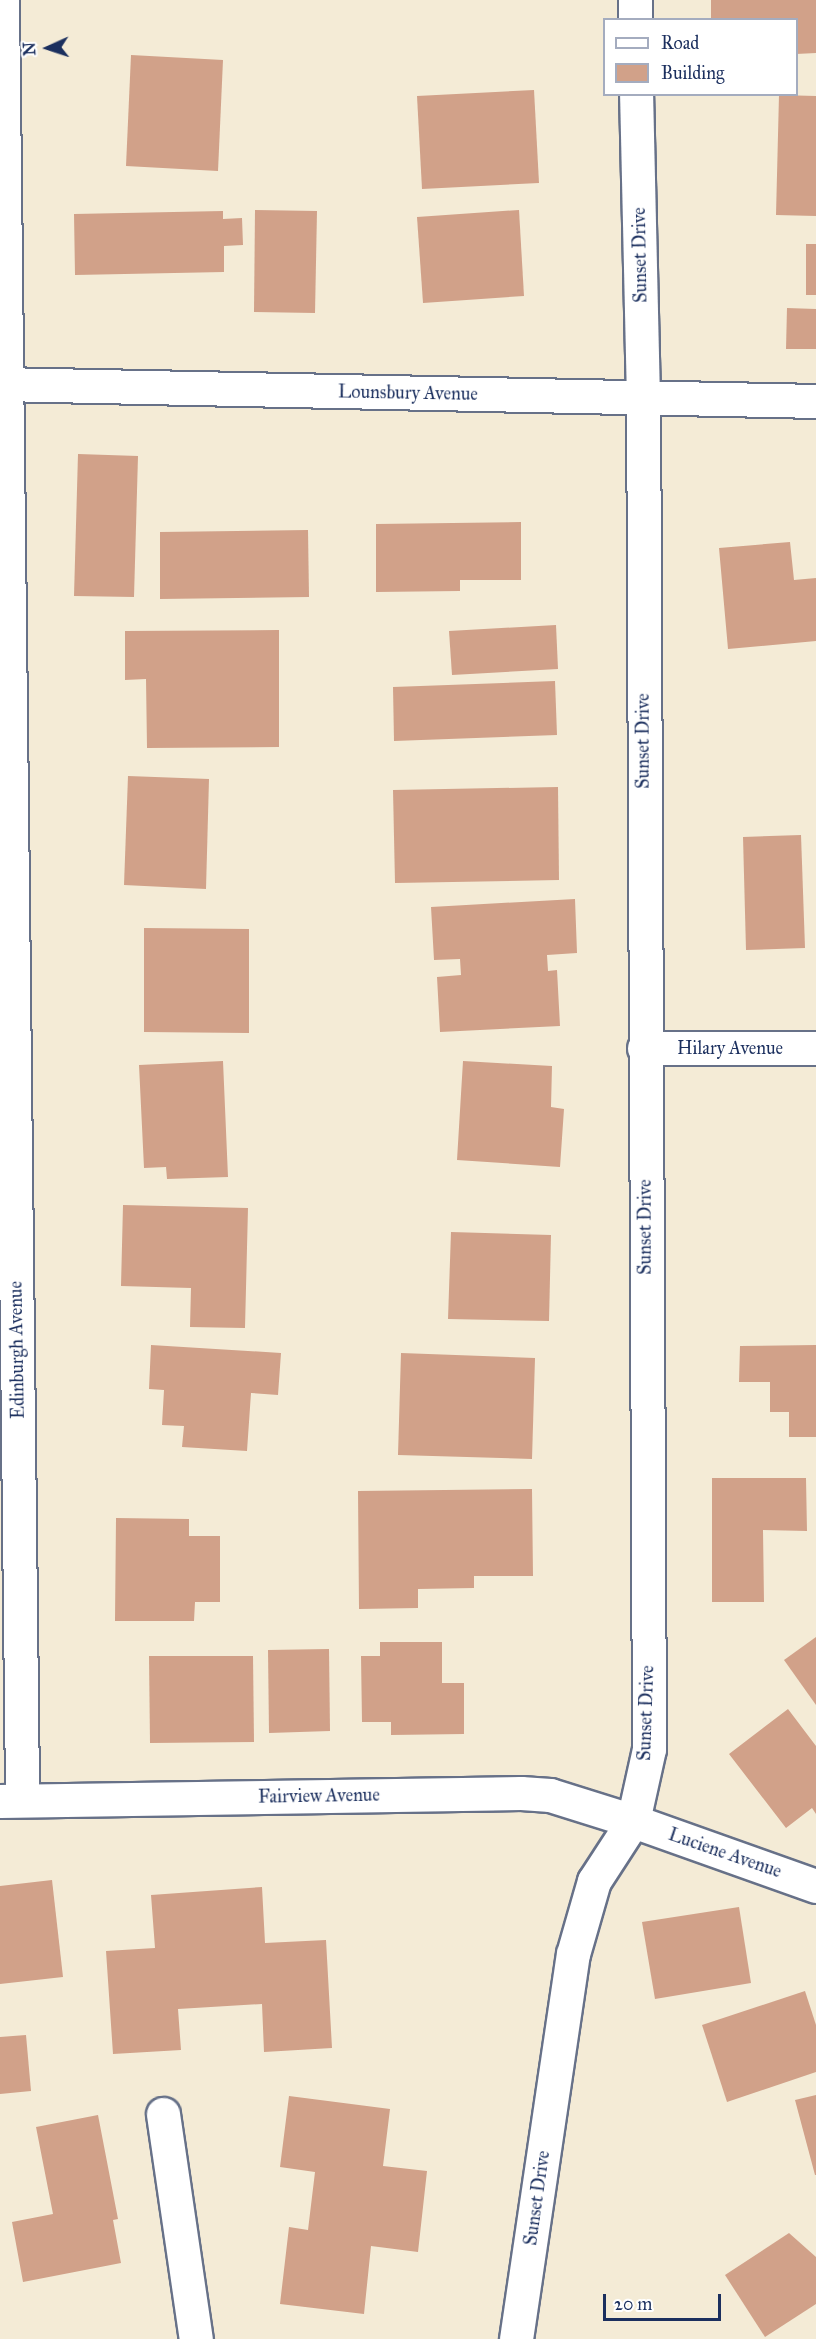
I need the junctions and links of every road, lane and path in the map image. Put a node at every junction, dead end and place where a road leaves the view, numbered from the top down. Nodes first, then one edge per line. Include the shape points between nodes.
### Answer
1 (2, 0) edge
2 (635, 0) edge
3 (635, 18) edge
4 (636, 96) edge
5 (3, 384) edge
6 (643, 399) junction
7 (816, 401) edge
8 (644, 1048) junction
9 (816, 1048) edge
10 (11, 1801) edge
11 (633, 1821) junction
12 (816, 1886) edge
13 (164, 2114) dead end
14 (196, 2339) edge
15 (516, 2339) edge

1 - 5 street, Edinburgh Avenue
2 - 3 street
4 - 6 street, Sunset Drive
5 - 6 street, Lounsbury Avenue
5 - 10 street, Edinburgh Avenue
6 - 7 street, Lounsbury Avenue
6 - 8 street, Sunset Drive
8 - 9 street, Hilary Avenue
8 - 11 street, Sunset Drive via 649,1749
10 - 11 street, Fairview Avenue via 521,1793 550,1796
11 - 12 street, Luciene Avenue
11 - 15 street, Sunset Drive via 594,1881 573,1954
13 - 14 street

